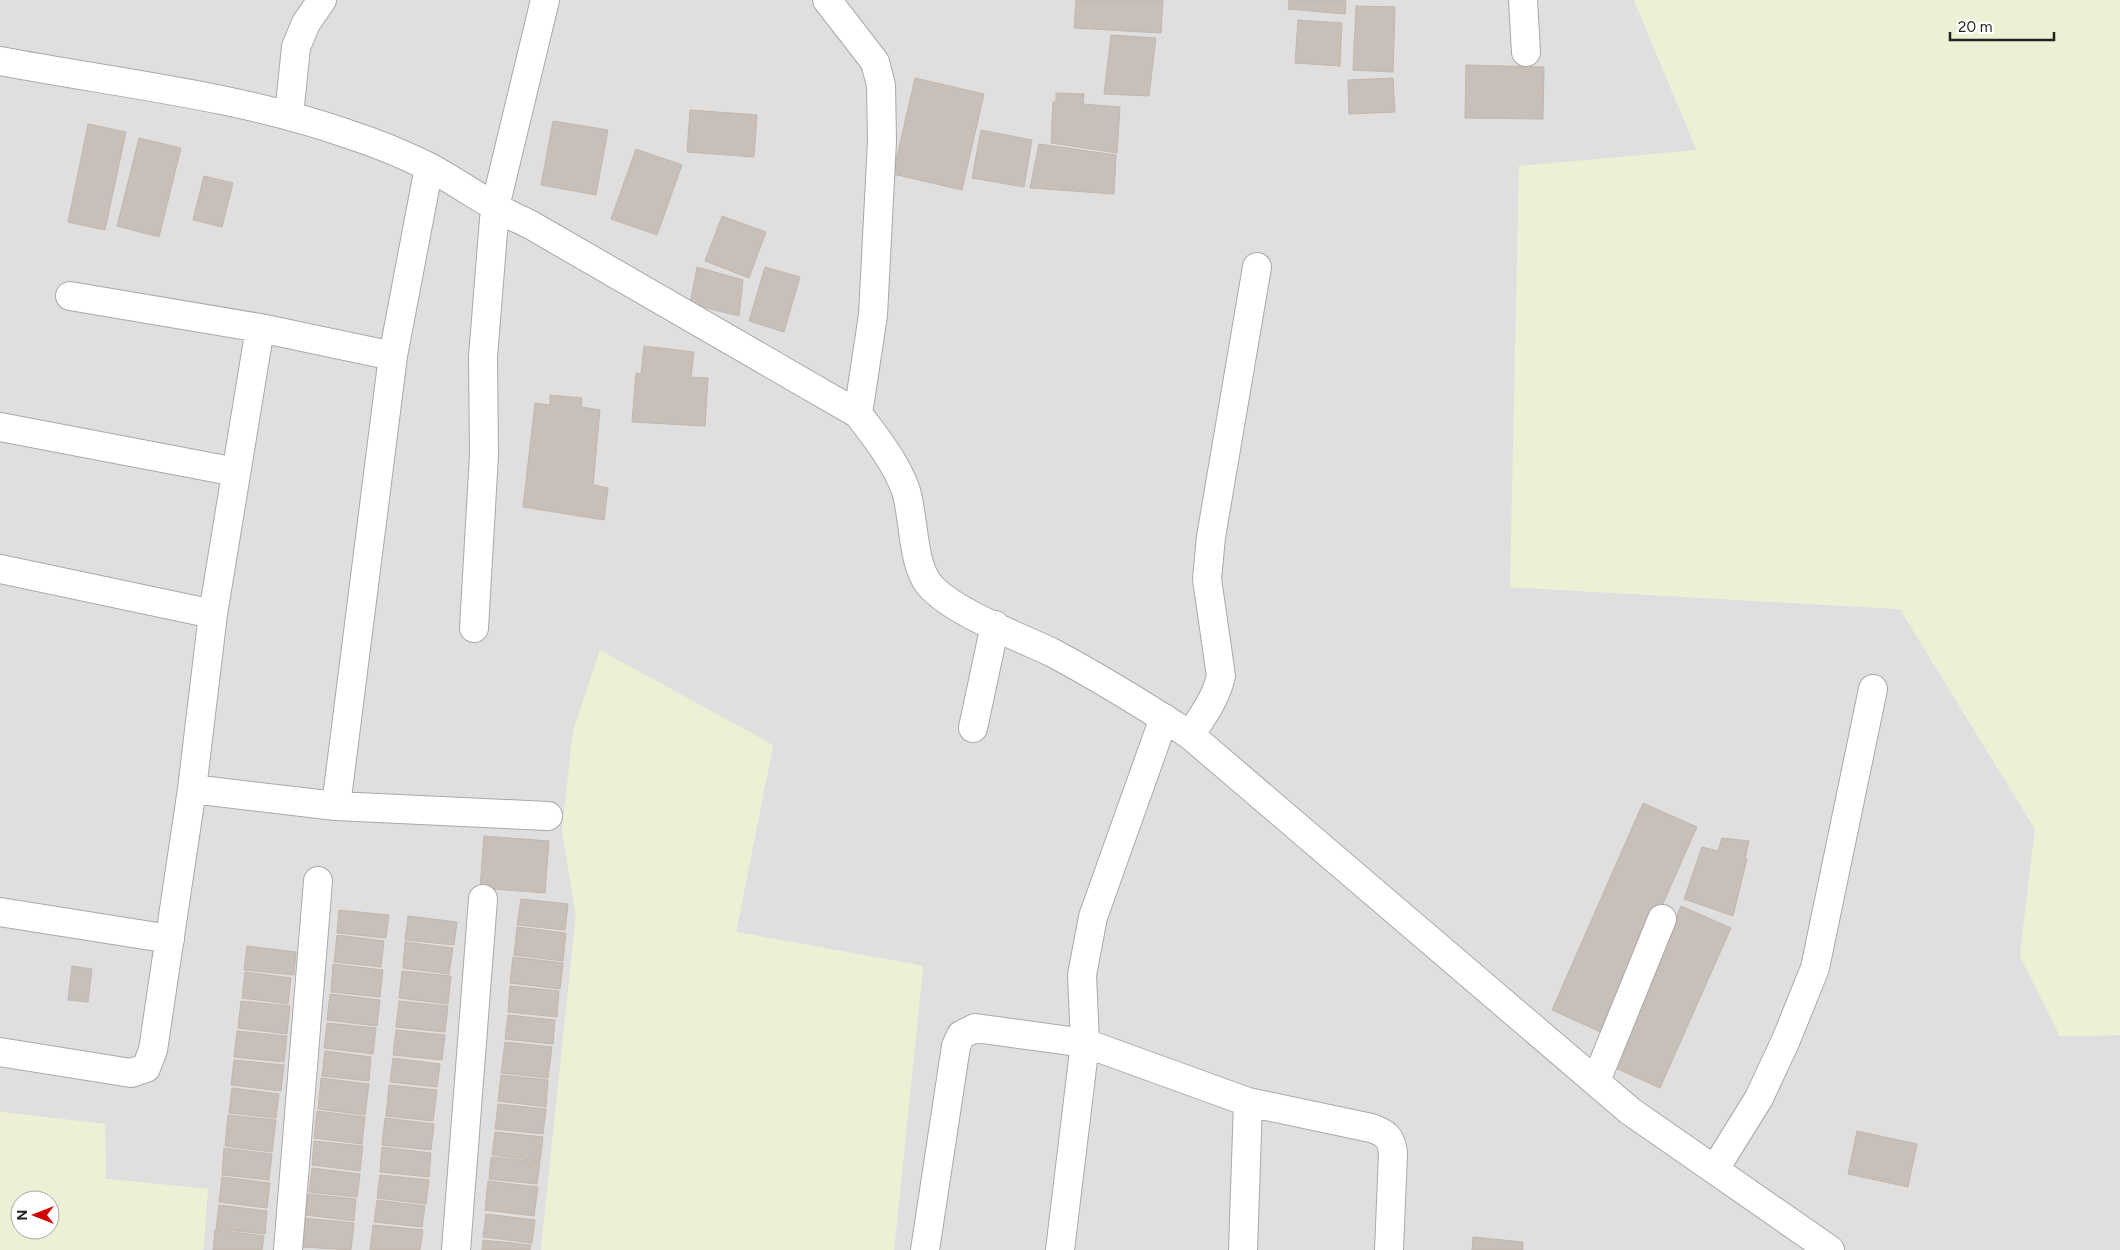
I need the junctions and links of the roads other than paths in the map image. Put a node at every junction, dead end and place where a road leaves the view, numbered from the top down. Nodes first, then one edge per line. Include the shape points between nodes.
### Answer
1 (322, 0) edge
2 (545, 0) edge
3 (827, 0) edge
4 (1523, 0) edge
5 (1526, 52) dead end
6 (0, 61) edge
7 (289, 115) junction
8 (428, 167) junction
9 (495, 207) junction
10 (1256, 267) dead end
11 (70, 296) dead end
12 (260, 328) junction
13 (393, 356) junction
14 (858, 414) junction
15 (0, 427) edge
16 (236, 472) junction
17 (0, 569) edge
18 (213, 614) junction
19 (995, 625) junction
20 (474, 628) dead end
21 (1874, 689) dead end
22 (1164, 718) junction
23 (973, 728) dead end
24 (1190, 735) junction
25 (192, 790) junction
26 (336, 806) junction
27 (548, 816) dead end
28 (318, 881) dead end
29 (483, 899) dead end
30 (0, 912) edge
31 (1662, 919) dead end
32 (170, 939) junction
33 (1085, 1043) junction
34 (0, 1052) edge
35 (1596, 1082) junction
36 (1248, 1102) junction
37 (1715, 1169) junction
38 (288, 1250) edge
39 (456, 1250) edge
40 (925, 1250) edge
41 (1060, 1250) edge
42 (1242, 1250) edge
43 (1389, 1250) edge
44 (1830, 1250) edge

1 - 7 street via 306,23 296,47
2 - 9 street
3 - 14 street via 875,62 881,85 882,141 873,314
4 - 5 street
6 - 7 street via 160,88
7 - 8 street via 356,136
8 - 9 street
8 - 13 street
9 - 14 street via 531,224
9 - 20 street via 483,357 484,455
10 - 24 street via 1211,537 1207,579 1221,676 1213,701
11 - 12 street
12 - 13 street
12 - 16 street
13 - 26 street
14 - 19 street via 875,436 903,485 926,581 958,608
15 - 16 street
16 - 18 street
17 - 18 street
18 - 25 street
19 - 22 street via 1126,693
19 - 23 street
21 - 37 street via 1815,968 1759,1098
22 - 24 street
22 - 33 street via 1093,917 1082,975
24 - 35 street
25 - 26 street
25 - 32 street
26 - 27 street
28 - 38 street
29 - 39 street
30 - 32 street
31 - 35 street
32 - 34 street via 153,1050 146,1068 131,1073
33 - 36 street
33 - 40 street via 980,1028 961,1035 956,1046
33 - 41 street
35 - 37 street via 1630,1111
36 - 42 street
36 - 43 street via 1387,1134 1393,1153
37 - 44 street

